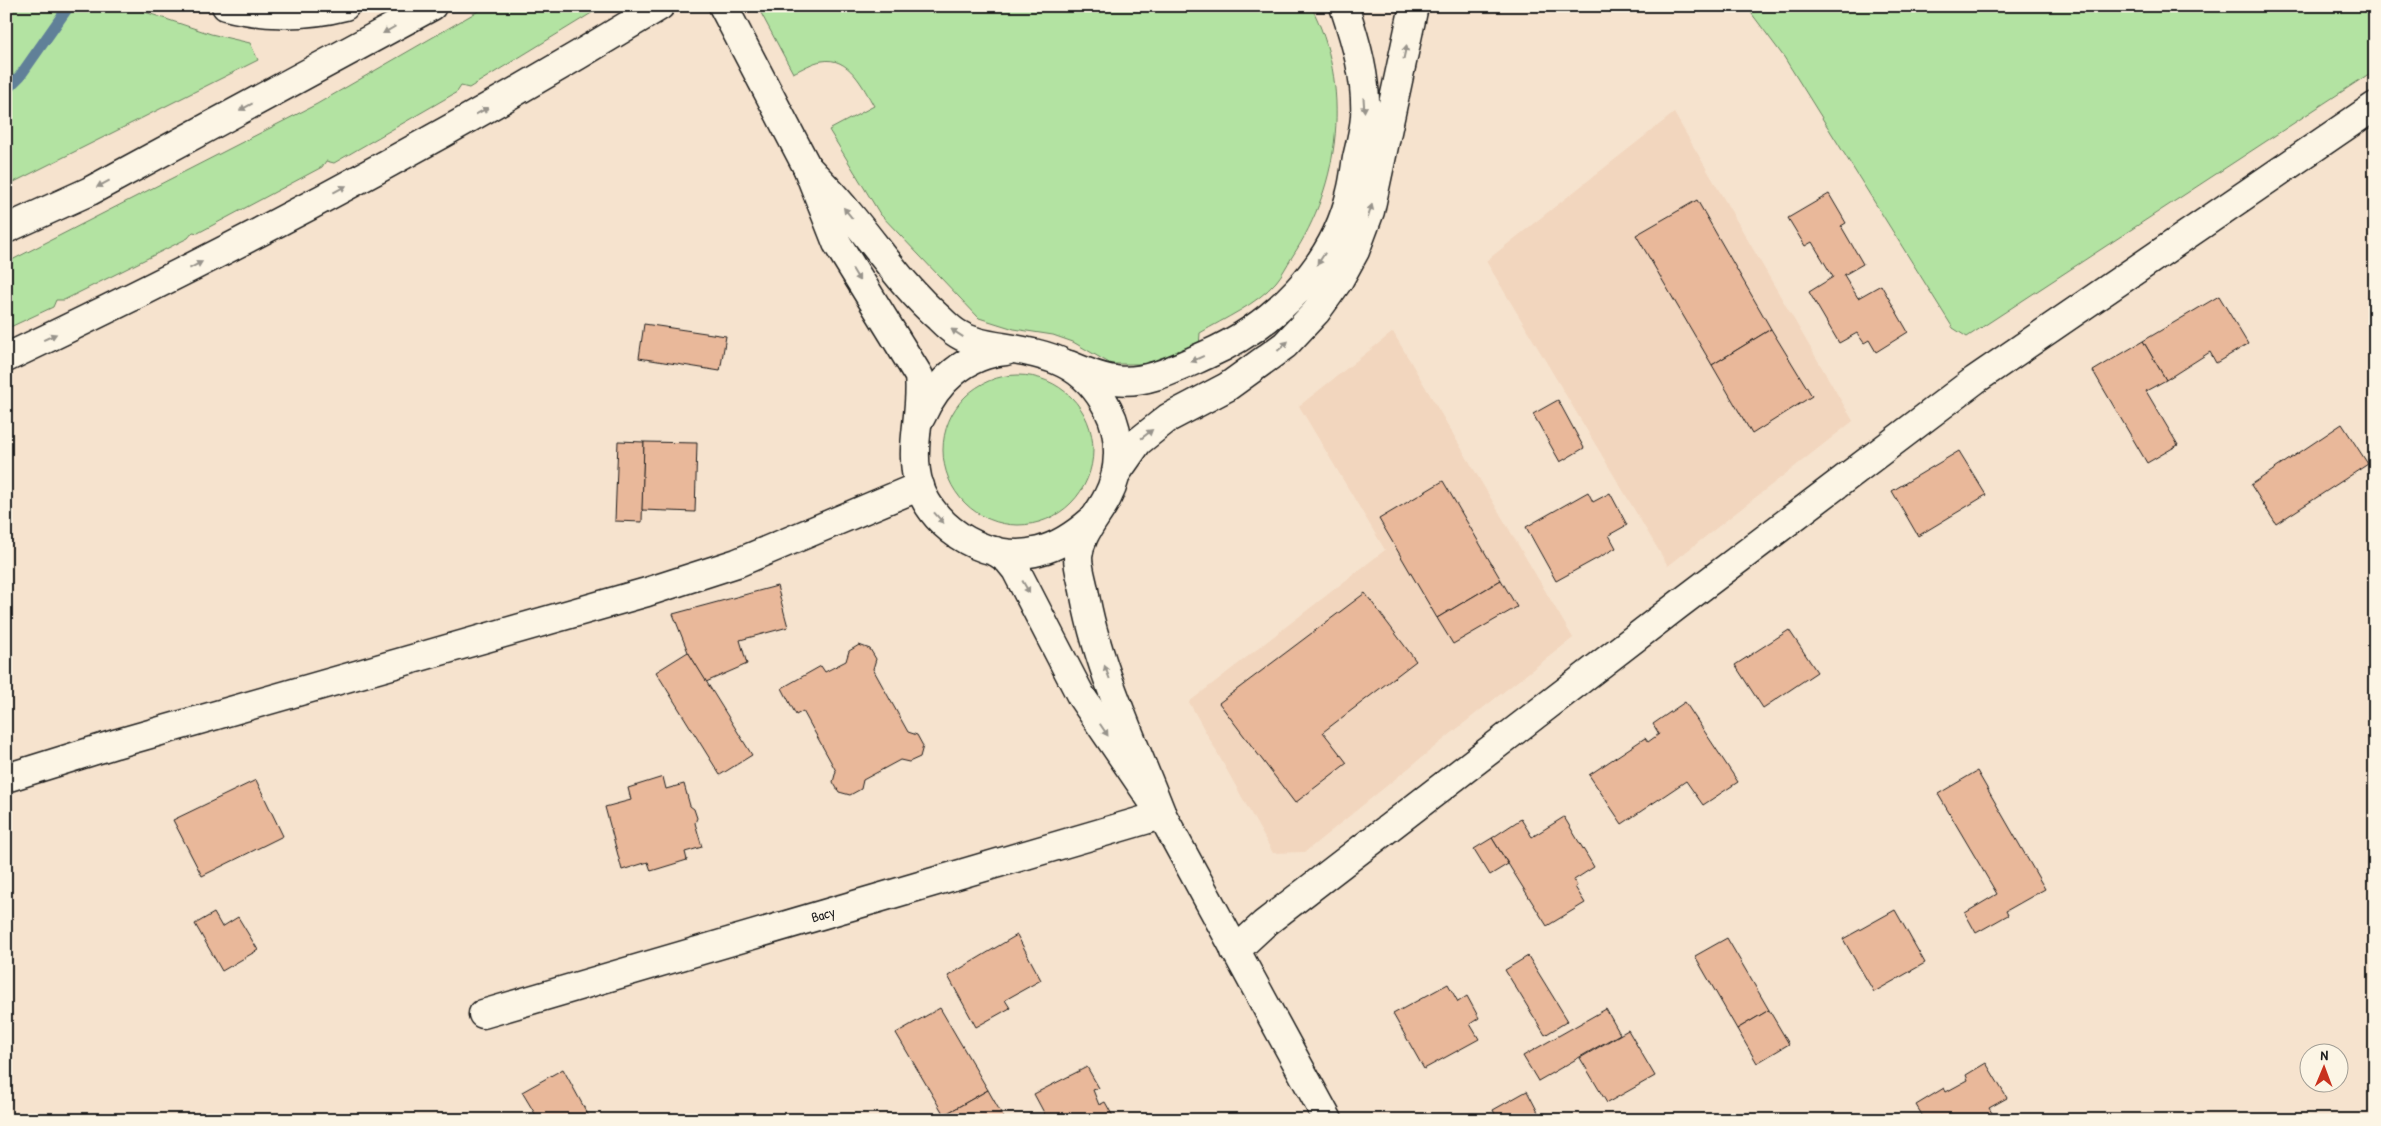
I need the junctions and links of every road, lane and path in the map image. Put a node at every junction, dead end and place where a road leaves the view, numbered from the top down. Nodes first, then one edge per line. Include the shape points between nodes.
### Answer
1 (226, 6) edge
2 (345, 6) edge
3 (432, 6) edge
4 (660, 6) edge
5 (723, 6) edge
6 (1344, 6) edge
7 (1414, 6) edge
8 (2375, 106) edge
9 (807, 167) junction
10 (6, 229) edge
11 (1020, 350) junction
12 (6, 358) edge
13 (1069, 365) junction
14 (918, 423) junction
15 (1116, 472) junction
16 (920, 486) junction
17 (1091, 521) junction
18 (995, 551) junction
19 (6, 778) edge
20 (1162, 815) junction
21 (1235, 951) junction
22 (484, 1014) dead end
23 (1328, 1120) edge

1 - 2 main road via 287,14
3 -> 10 main road via 90,191
12 -> 4 main road via 130,300 348,185 562,66
5 - 9 main road
6 -> 13 main road via 1361,66 1365,117 1351,193 1326,251 1308,278 1263,323 1226,346 1185,365 1152,376 1116,381
15 -> 7 main road via 1138,442 1168,418 1227,387 1285,345 1340,280 1370,211
8 - 21 main road via 1975,380 1264,924
11 -> 9 main road via 969,340 956,334 927,308
9 -> 14 main road via 837,243 919,376
11 - 13 main road via 1046,354
11 - 14 main road via 993,352 968,362 946,378 929,398
13 - 15 main road via 1093,384 1109,410 1118,440
14 - 16 main road via 914,455
15 - 17 main road via 1108,498
16 -> 18 main road via 932,509 949,529 970,543
16 - 19 main road via 737,562 647,592
17 - 18 main road via 1075,535 1037,552
20 -> 17 main road via 1101,658 1087,608 1078,559 1081,542
18 -> 20 main road via 1016,570 1082,696
20 - 21 main road
20 - 22 main road, Bacy
21 - 23 main road

